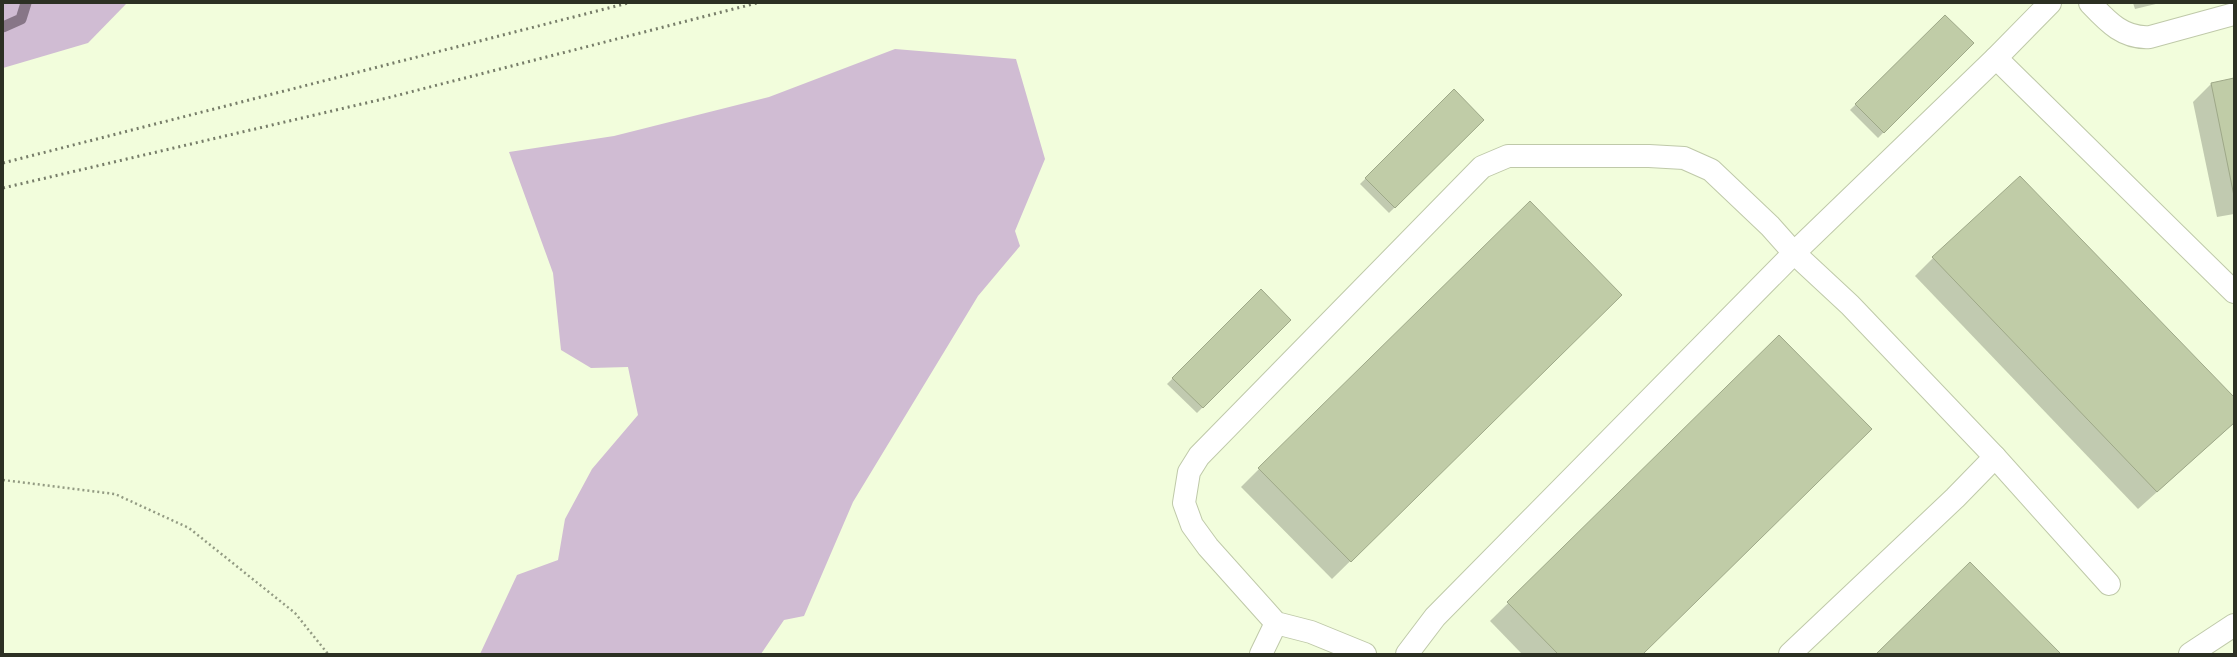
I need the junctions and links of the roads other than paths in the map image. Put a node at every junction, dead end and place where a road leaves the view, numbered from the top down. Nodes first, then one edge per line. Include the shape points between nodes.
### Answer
1 (2050, 3) edge
2 (2090, 3) edge
3 (2234, 14) edge
4 (1996, 58) junction
5 (1794, 254) junction
6 (2232, 289) edge
7 (1995, 457) junction
8 (2109, 584) dead end
9 (1276, 623) junction
10 (2234, 625) edge
11 (1261, 654) edge
12 (1364, 654) edge
13 (1406, 654) edge
14 (1790, 654) edge
15 (2190, 654) edge

1 - 4 street
2 - 3 street via 2108,22 2122,32 2138,38
4 - 5 street
4 - 6 street
5 - 7 street via 1850,305
5 - 9 street via 1770,226 1711,170 1684,158 1508,156 1482,167 1199,456 1189,472 1184,504 1192,525 1208,547
5 - 13 street via 1435,617
7 - 8 street
7 - 14 street
9 - 11 street
9 - 12 street via 1311,632
10 - 15 street

